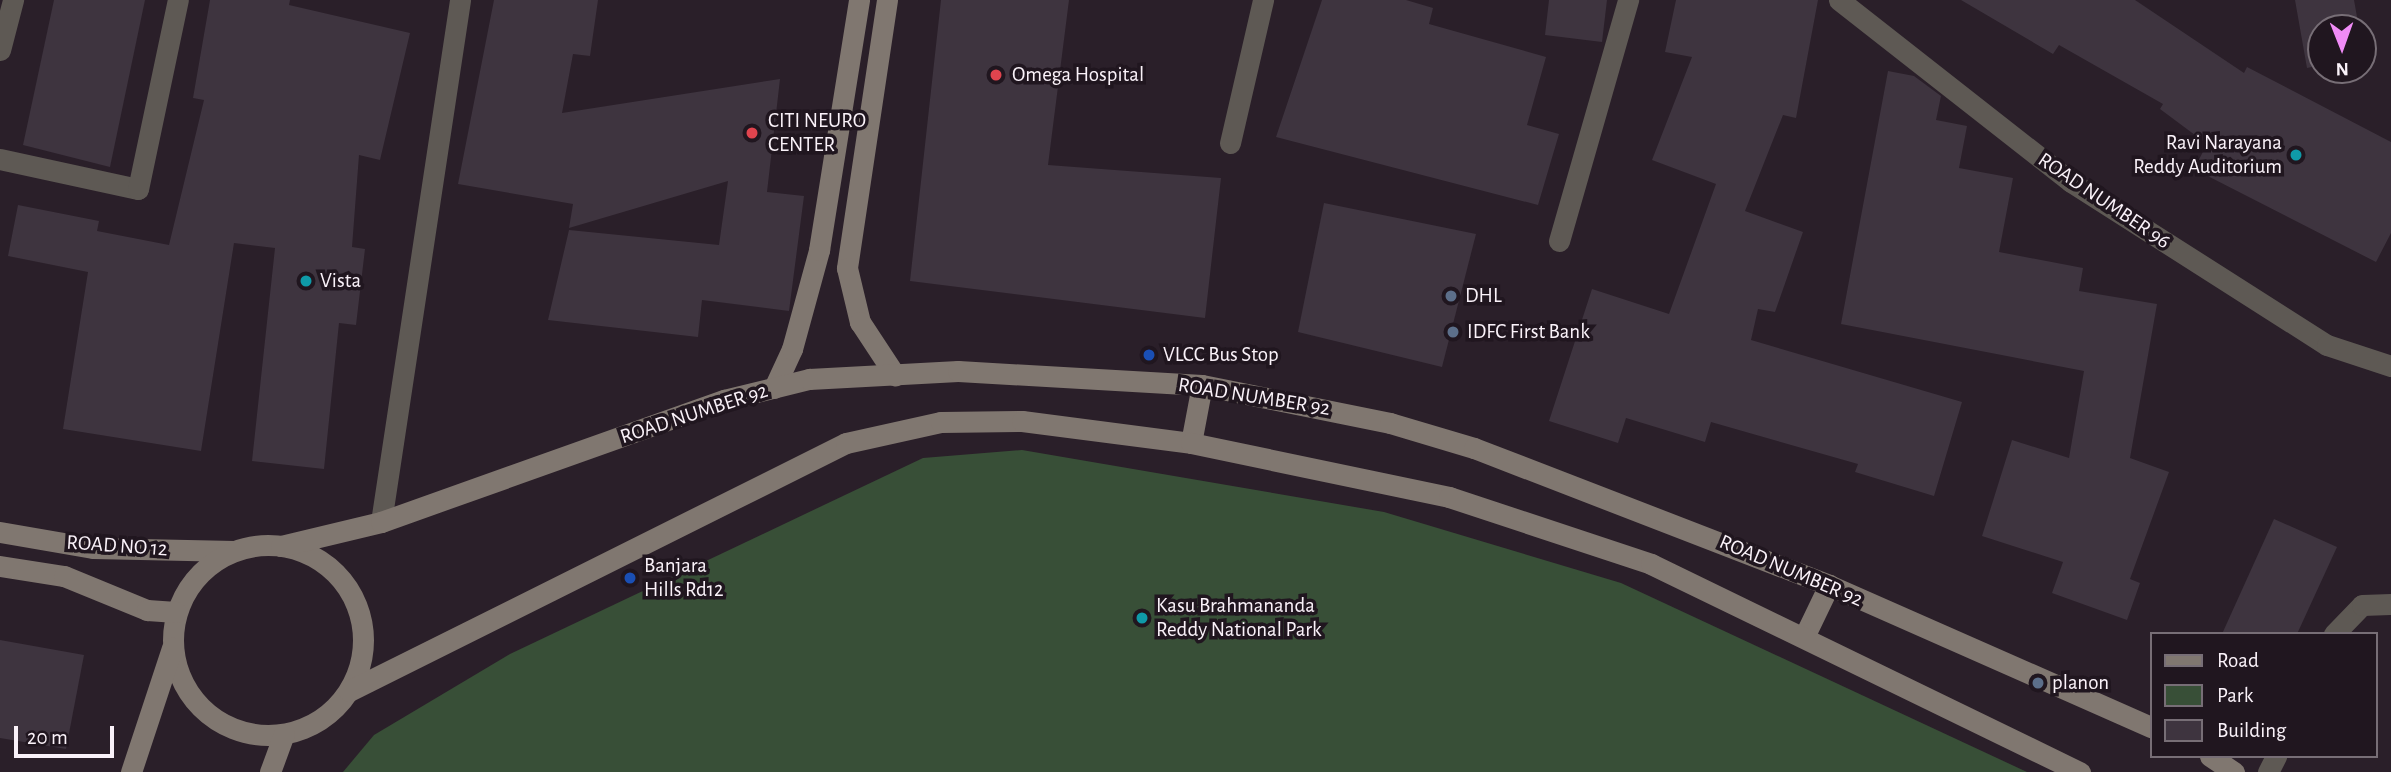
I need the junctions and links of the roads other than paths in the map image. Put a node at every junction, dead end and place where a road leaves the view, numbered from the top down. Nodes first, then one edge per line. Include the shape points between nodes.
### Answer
1 (13, 0) edge
2 (178, 0) edge
3 (460, 0) edge
4 (859, 0) edge
5 (887, 0) edge
6 (1263, 0) edge
7 (1628, 0) edge
8 (1839, 0) edge
9 (0, 50) edge
10 (1230, 143) dead end
11 (0, 159) edge
12 (1559, 241) dead end
13 (2391, 366) edge
14 (895, 374) junction
15 (1202, 385) junction
16 (774, 388) junction
17 (1191, 443) junction
18 (381, 522) junction
19 (0, 532) edge
20 (281, 546) junction
21 (234, 551) junction
22 (0, 566) edge
23 (1829, 586) junction
24 (2391, 604) edge
25 (176, 612) junction
26 (2336, 632) edge
27 (1804, 637) junction
28 (172, 646) junction
29 (349, 691) junction
30 (2150, 727) edge
31 (284, 734) junction
32 (2213, 758) edge
33 (131, 772) edge
34 (271, 772) edge
35 (2080, 772) edge
36 (2234, 772) edge

1 - 9 street
2 - 11 street via 138,189
3 - 18 street
4 - 16 main road via 819,250 792,349
5 - 14 main road via 847,268 860,321
6 - 10 street
7 - 12 street
8 - 13 street, ROAD NUMBER 96 via 2071,182 2327,345
14 - 15 main road, ROAD NUMBER 92 via 958,371
14 - 16 main road, ROAD NUMBER 92 via 809,379
15 - 17 main road
15 - 23 main road, ROAD NUMBER 92 via 1390,423 1474,449
16 - 18 main road, ROAD NUMBER 92 via 724,400
17 - 27 main road via 1449,497 1651,564
17 - 29 main road via 1022,421 941,422 846,443
18 - 20 main road, ROAD NUMBER 92
19 - 21 main road, ROAD NO 12 via 93,548
20 - 21 main road
20 - 29 main road via 311,555 337,574 354,600 363,630 361,662
21 - 25 main road via 198,575
22 - 25 main road via 64,576 147,610
23 - 27 main road
23 - 30 main road, ROAD NUMBER 92
24 - 26 street via 2362,606
25 - 28 main road
27 - 35 main road
28 - 31 main road via 180,678 222,724 252,734
28 - 33 main road
29 - 31 main road via 331,711
31 - 34 main road
32 - 36 main road

